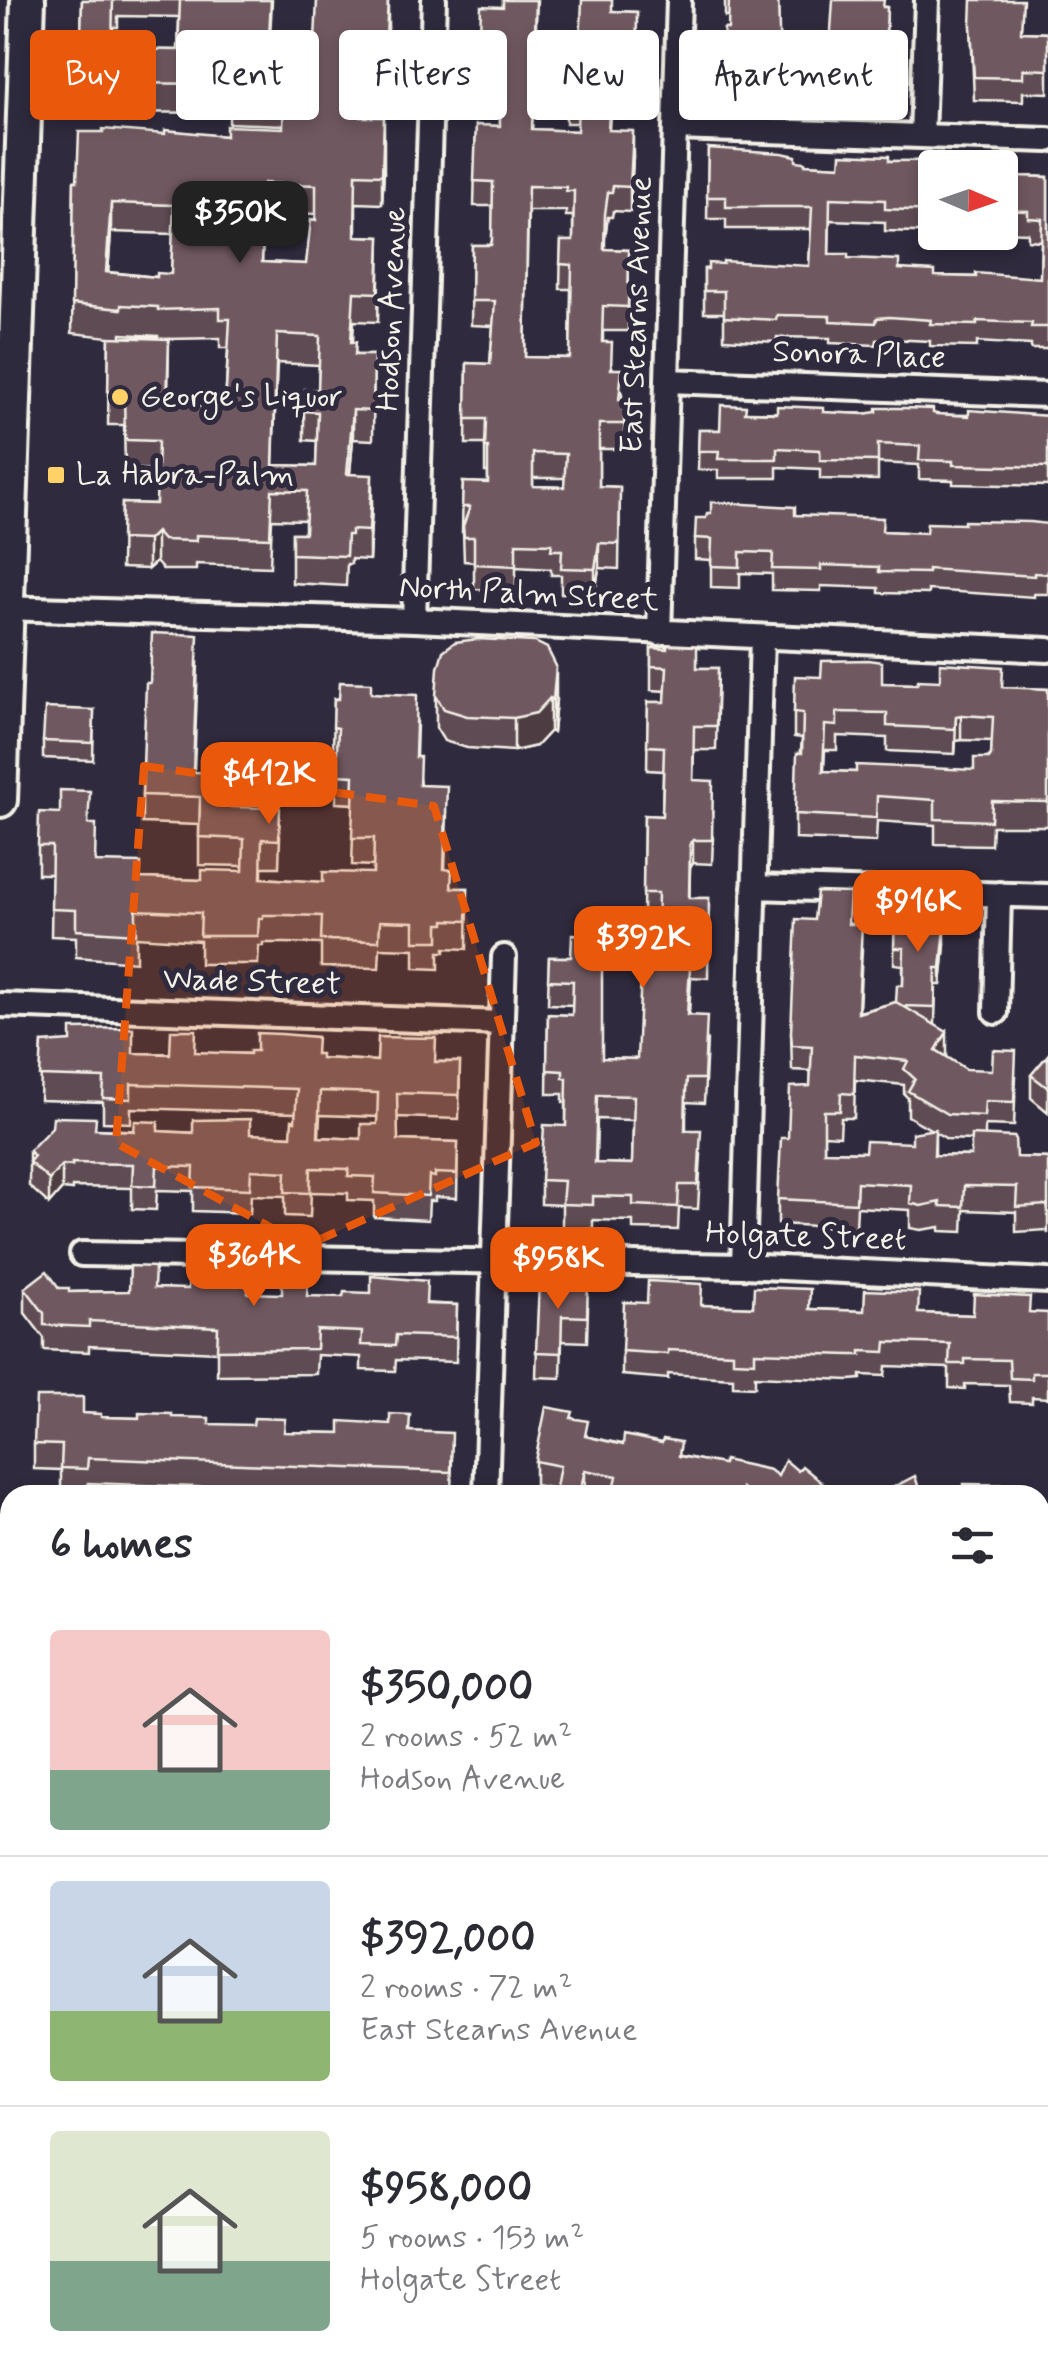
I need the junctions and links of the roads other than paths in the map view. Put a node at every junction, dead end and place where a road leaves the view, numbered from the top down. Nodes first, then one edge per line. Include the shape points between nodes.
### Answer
1 (28, 0) edge
2 (434, 0) edge
3 (680, 0) edge
4 (927, 0) edge
5 (675, 128) junction
6 (922, 136) junction
7 (1048, 140) edge
8 (667, 380) junction
9 (1048, 394) edge
10 (4, 608) edge
11 (414, 620) junction
12 (659, 632) junction
13 (762, 637) junction
14 (1048, 650) edge
15 (0, 800) edge
16 (754, 887) junction
17 (1000, 894) junction
18 (1048, 896) edge
19 (504, 957) dead end
20 (0, 1005) edge
21 (996, 1012) dead end
22 (502, 1024) junction
23 (82, 1254) dead end
24 (494, 1260) junction
25 (744, 1266) junction
26 (1048, 1280) edge
27 (486, 1485) edge

1 - 10 main road
2 - 11 street, Hodson Avenue
3 - 5 street, East Stearns Avenue
4 - 6 street
5 - 6 street
5 - 8 street, East Stearns Avenue
6 - 7 street
8 - 9 street, Sonora Place
8 - 12 street, East Stearns Avenue
10 - 11 street, North Palm Street
10 - 15 main road
11 - 12 street, North Palm Street
12 - 13 street, North Palm Street
13 - 14 street, North Palm Street
13 - 16 street
16 - 17 street
16 - 25 street
17 - 18 street
17 - 21 street
19 - 22 street
20 - 22 street, Wade Street
22 - 24 street
23 - 24 street, Holgate Street
24 - 25 street, Holgate Street
24 - 27 street
25 - 26 street, Holgate Street

